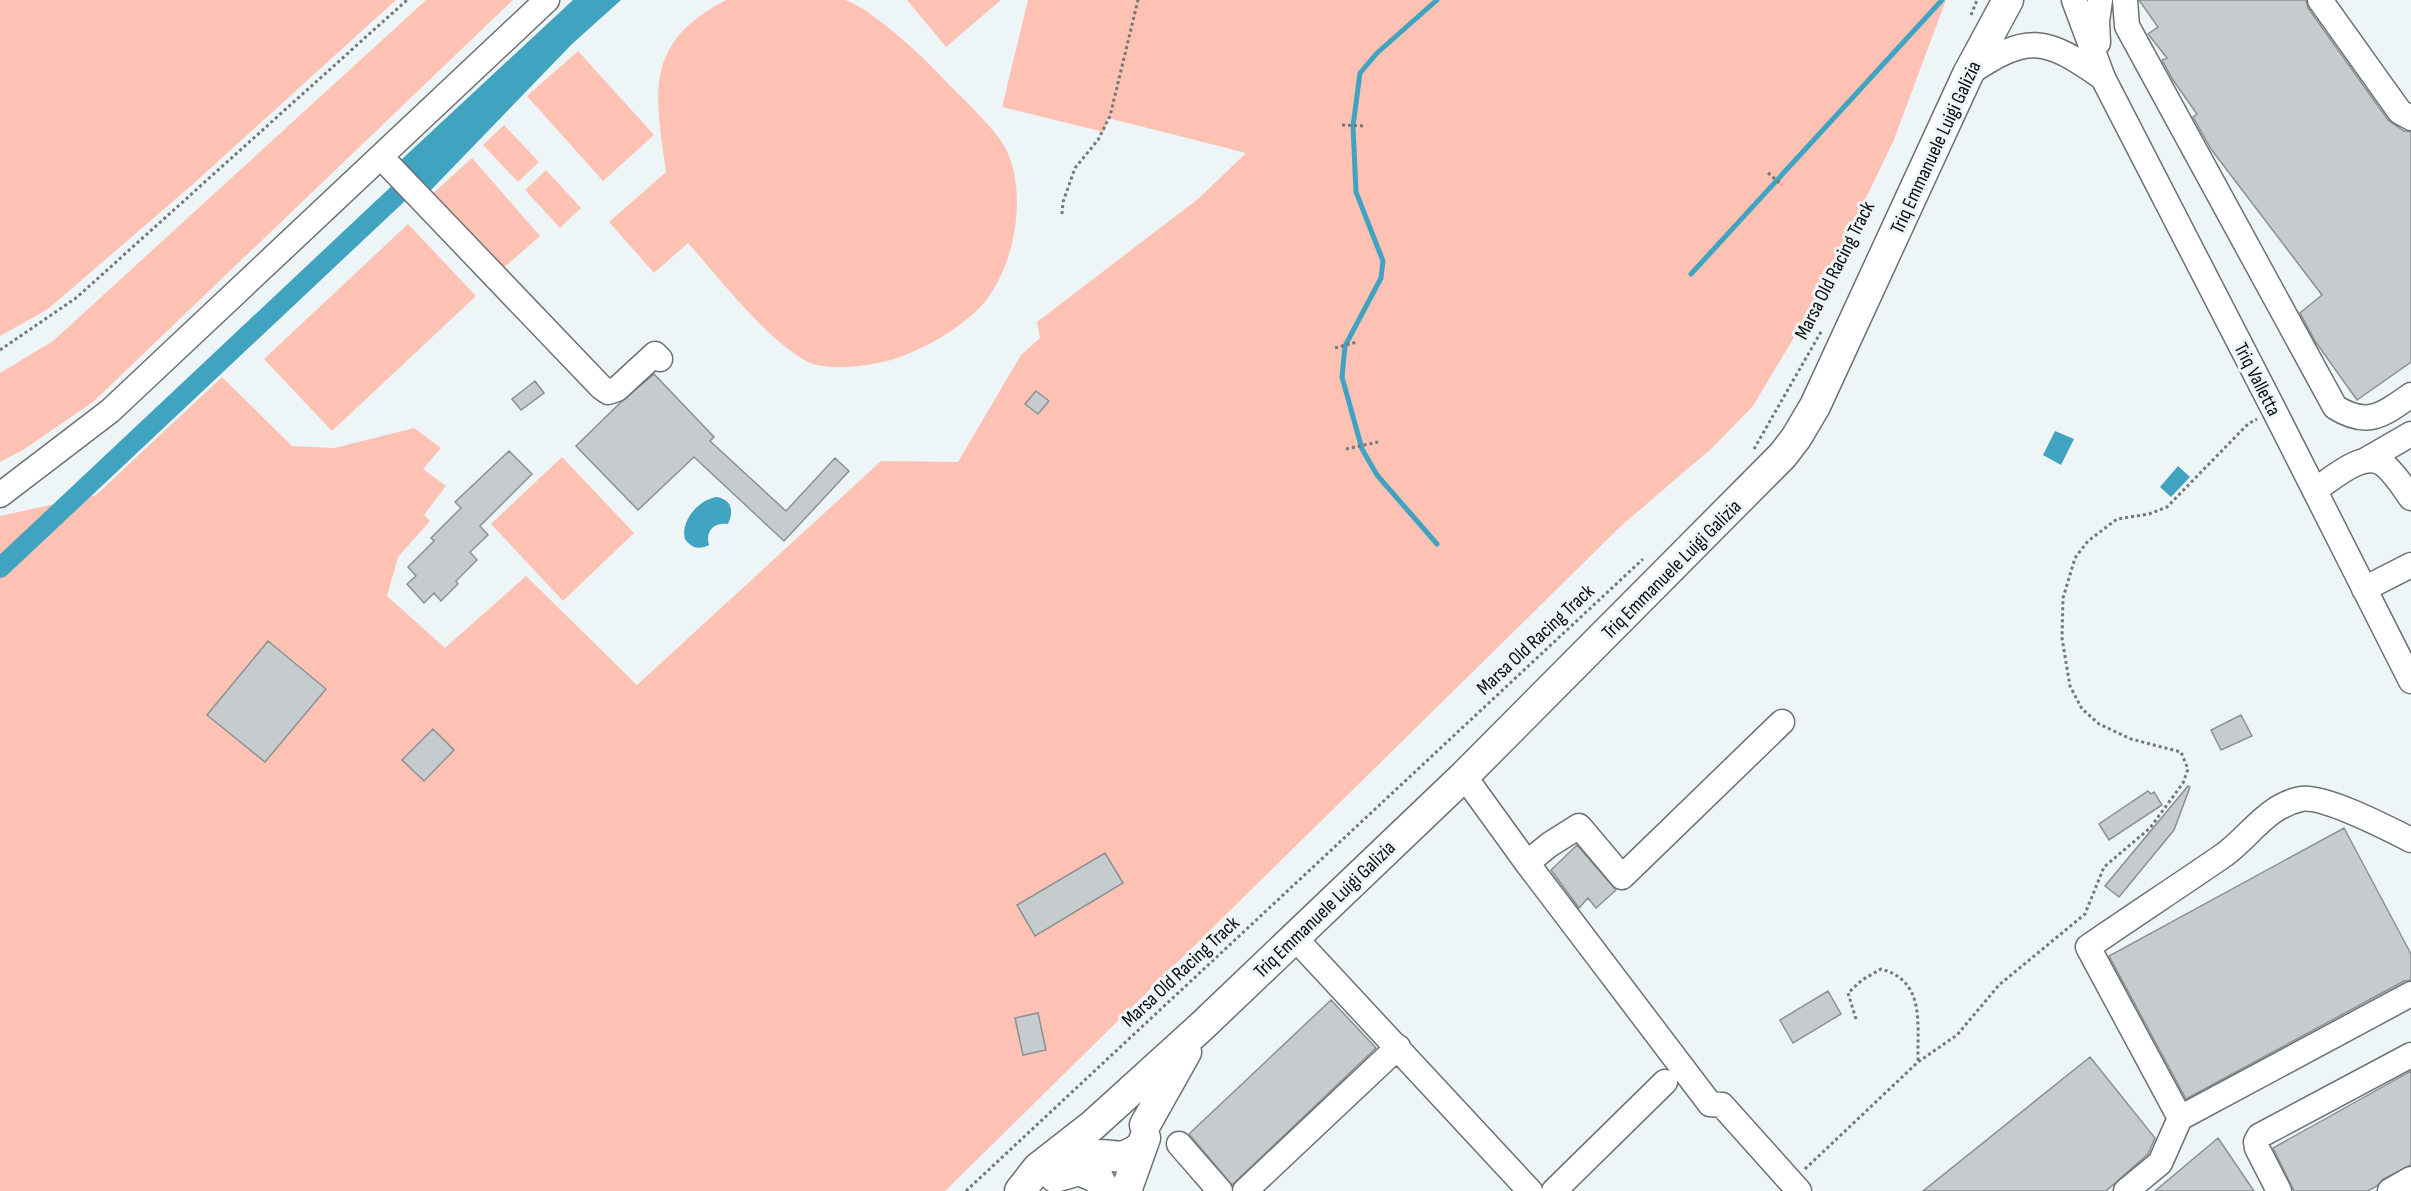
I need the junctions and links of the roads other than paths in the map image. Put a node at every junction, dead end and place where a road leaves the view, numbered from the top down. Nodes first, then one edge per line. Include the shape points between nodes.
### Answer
1 (547, 0) edge
2 (2074, 0) edge
3 (2100, 0) edge
4 (2125, 0) edge
5 (2320, 0) edge
6 (1999, 3) edge
7 (1968, 74) junction
8 (2103, 78) junction
9 (2411, 118) edge
10 (381, 157) junction
11 (660, 359) dead end
12 (2411, 395) edge
13 (2411, 434) edge
14 (2366, 460) junction
15 (2315, 490) junction
16 (0, 495) edge
17 (2411, 498) edge
18 (2411, 565) edge
19 (2364, 589) junction
20 (2411, 681) edge
21 (1782, 722) dead end
22 (1464, 776) junction
23 (2411, 840) edge
24 (1527, 863) junction
25 (1294, 937) junction
26 (2411, 994) edge
27 (1201, 1027) junction
28 (1398, 1047) junction
29 (2411, 1055) edge
30 (1665, 1082) dead end
31 (2180, 1118) junction
32 (1116, 1142) junction
33 (1179, 1144) dead end
34 (2411, 1179) edge
35 (1795, 1187) edge
36 (1022, 1191) edge
37 (1037, 1191) edge
38 (1105, 1191) edge
39 (1120, 1191) edge
40 (1126, 1191) edge
41 (1220, 1191) edge
42 (1245, 1191) edge
43 (1530, 1191) edge
44 (1554, 1191) edge
45 (2126, 1191) edge
46 (2279, 1191) edge
47 (2390, 1191) edge

1 - 10 street
2 - 8 street, Triq Valletta
3 - 8 street, Triq Valletta via 2097,31
4 - 12 street via 2127,26 2335,407 2356,416 2376,417
5 - 9 street via 2400,112
6 - 7 main road, Triq Emmanuele Luigi Galizia
7 - 8 street via 2012,48 2034,45 2059,51
7 - 22 main road, Triq Emmanuele Luigi Galizia via 1815,406 1796,438 1751,489
8 - 15 street, Triq Valletta
10 - 11 street via 601,387 608,392 617,389 655,354
10 - 16 street via 110,411
13 - 14 street
14 - 15 street
14 - 17 street via 2384,465
15 - 19 street, Triq Valletta
18 - 19 street
19 - 20 street, Triq Valletta
21 - 24 street via 1622,877 1579,826
22 - 24 street
22 - 25 main road, Triq Emmanuele Luigi Galizia
23 - 31 street via 2350,811 2301,799 2270,813 2232,849 2088,947
24 - 35 street via 1710,1104 1722,1105
25 - 27 main road, Triq Emmanuele Luigi Galizia
25 - 28 street
26 - 31 street
27 - 32 main road, Triq Emmanuele Luigi Galizia
27 - 32 main road, Triq Emmanuele Luigi Galizia via 1114,1105 1131,1110
28 - 42 street
28 - 43 street
29 - 46 street via 2259,1136 2257,1148
30 - 44 street
31 - 45 street via 2160,1162
32 - 36 main road, Triq Emmanuele Luigi Galizia via 1038,1168
32 - 39 main road
32 - 40 main road
33 - 41 street
34 - 47 street
37 - 38 main road via 1058,1175 1078,1170 1098,1178

